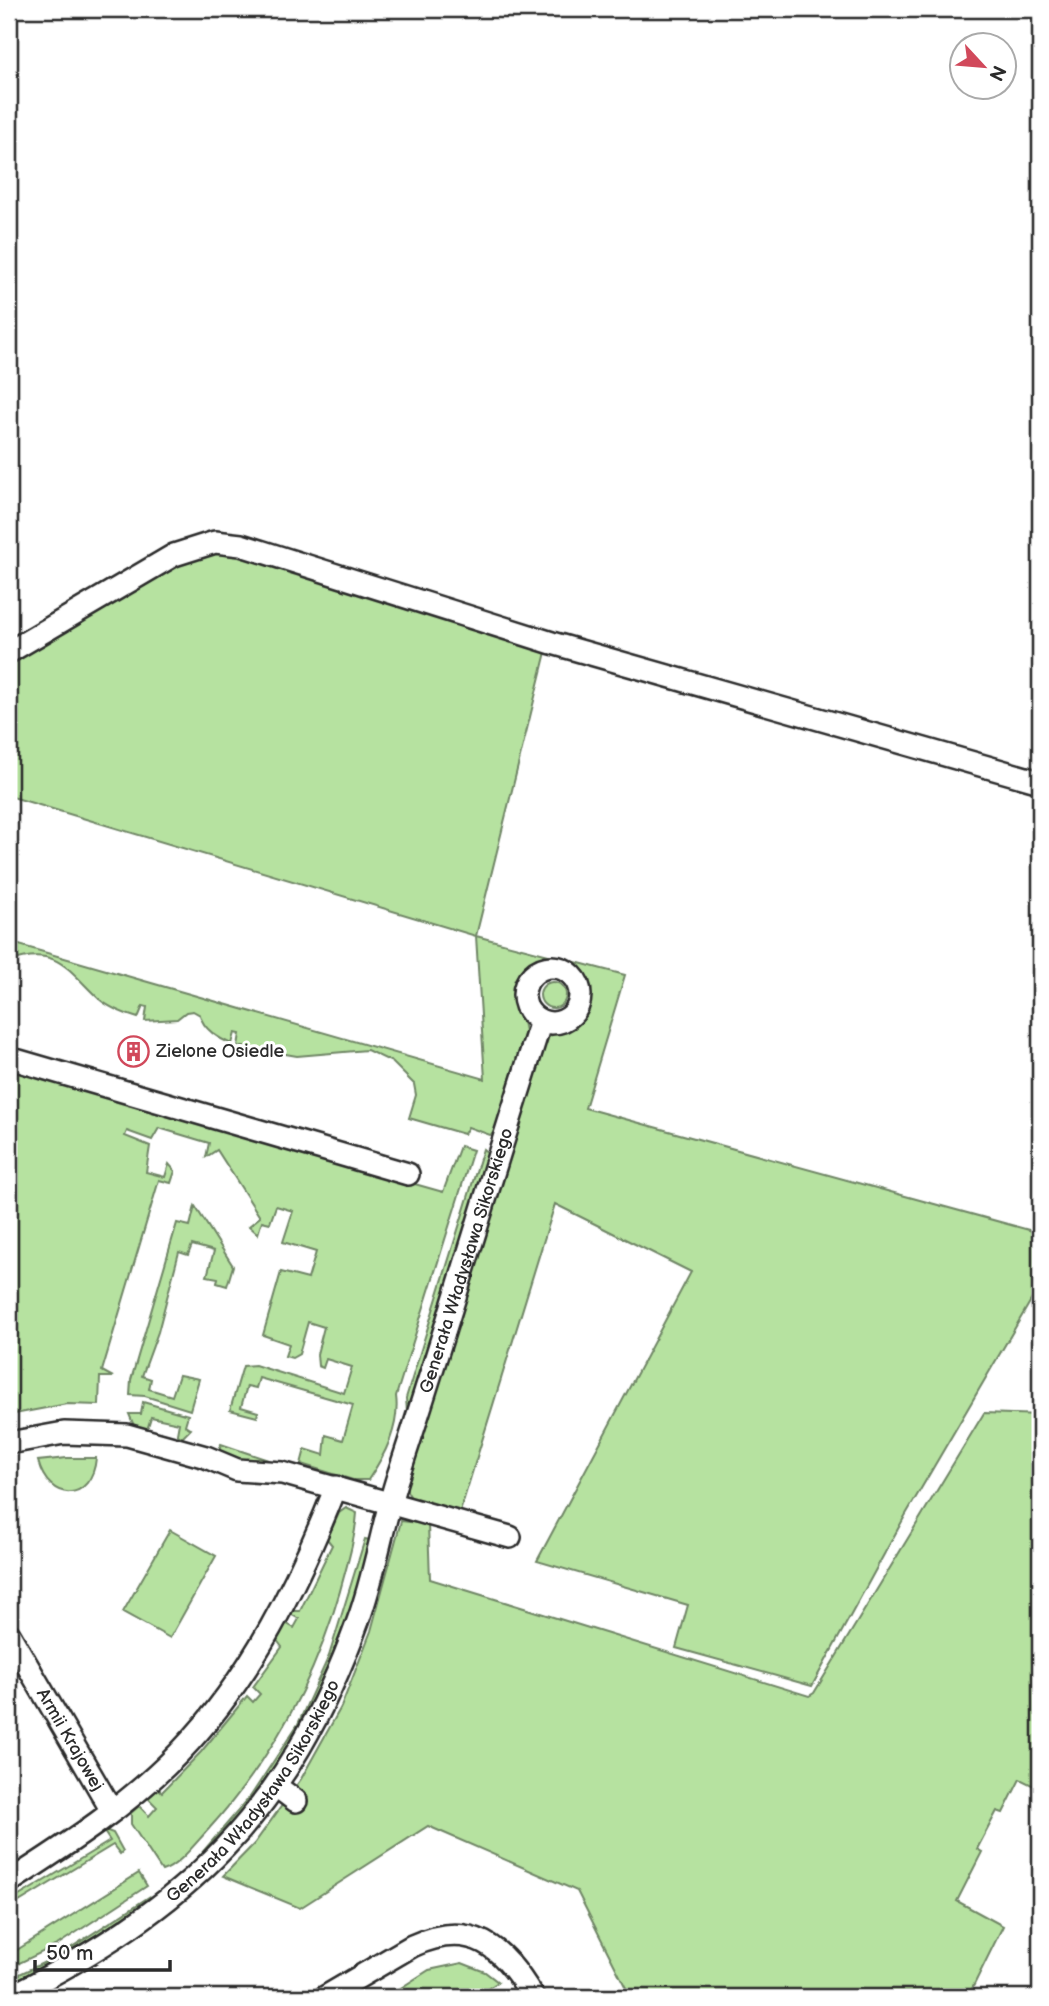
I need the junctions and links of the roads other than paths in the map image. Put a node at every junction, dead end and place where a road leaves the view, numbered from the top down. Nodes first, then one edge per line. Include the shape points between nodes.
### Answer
1 (9, 652) edge
2 (1040, 782) edge
3 (541, 1021) dead end
4 (9, 1058) edge
5 (408, 1174) dead end
6 (9, 1443) edge
7 (336, 1488) junction
8 (390, 1502) junction
9 (510, 1537) dead end
10 (9, 1634) edge
11 (276, 1786) junction
12 (296, 1801) dead end
13 (112, 1811) junction
14 (9, 1882) edge
15 (9, 1997) edge
16 (325, 1997) edge
17 (533, 1997) edge

1 - 2 street via 174,555 215,542 241,545 552,643
3 - 8 street, Generała Władysława Sikorskiego
4 - 5 street
6 - 7 street via 64,1433 127,1435 237,1471 282,1474
7 - 8 street
7 - 13 street via 264,1640 225,1701 179,1754
8 - 9 street
8 - 11 street, Generała Władysława Sikorskiego via 359,1618 337,1675 312,1731
10 - 13 street, Armii Krajowej
11 - 12 street
11 - 15 street, Generała Władysława Sikorskiego via 251,1820 167,1902 69,1967
13 - 14 street
16 - 17 street via 426,1939 453,1935 481,1939 504,1954

